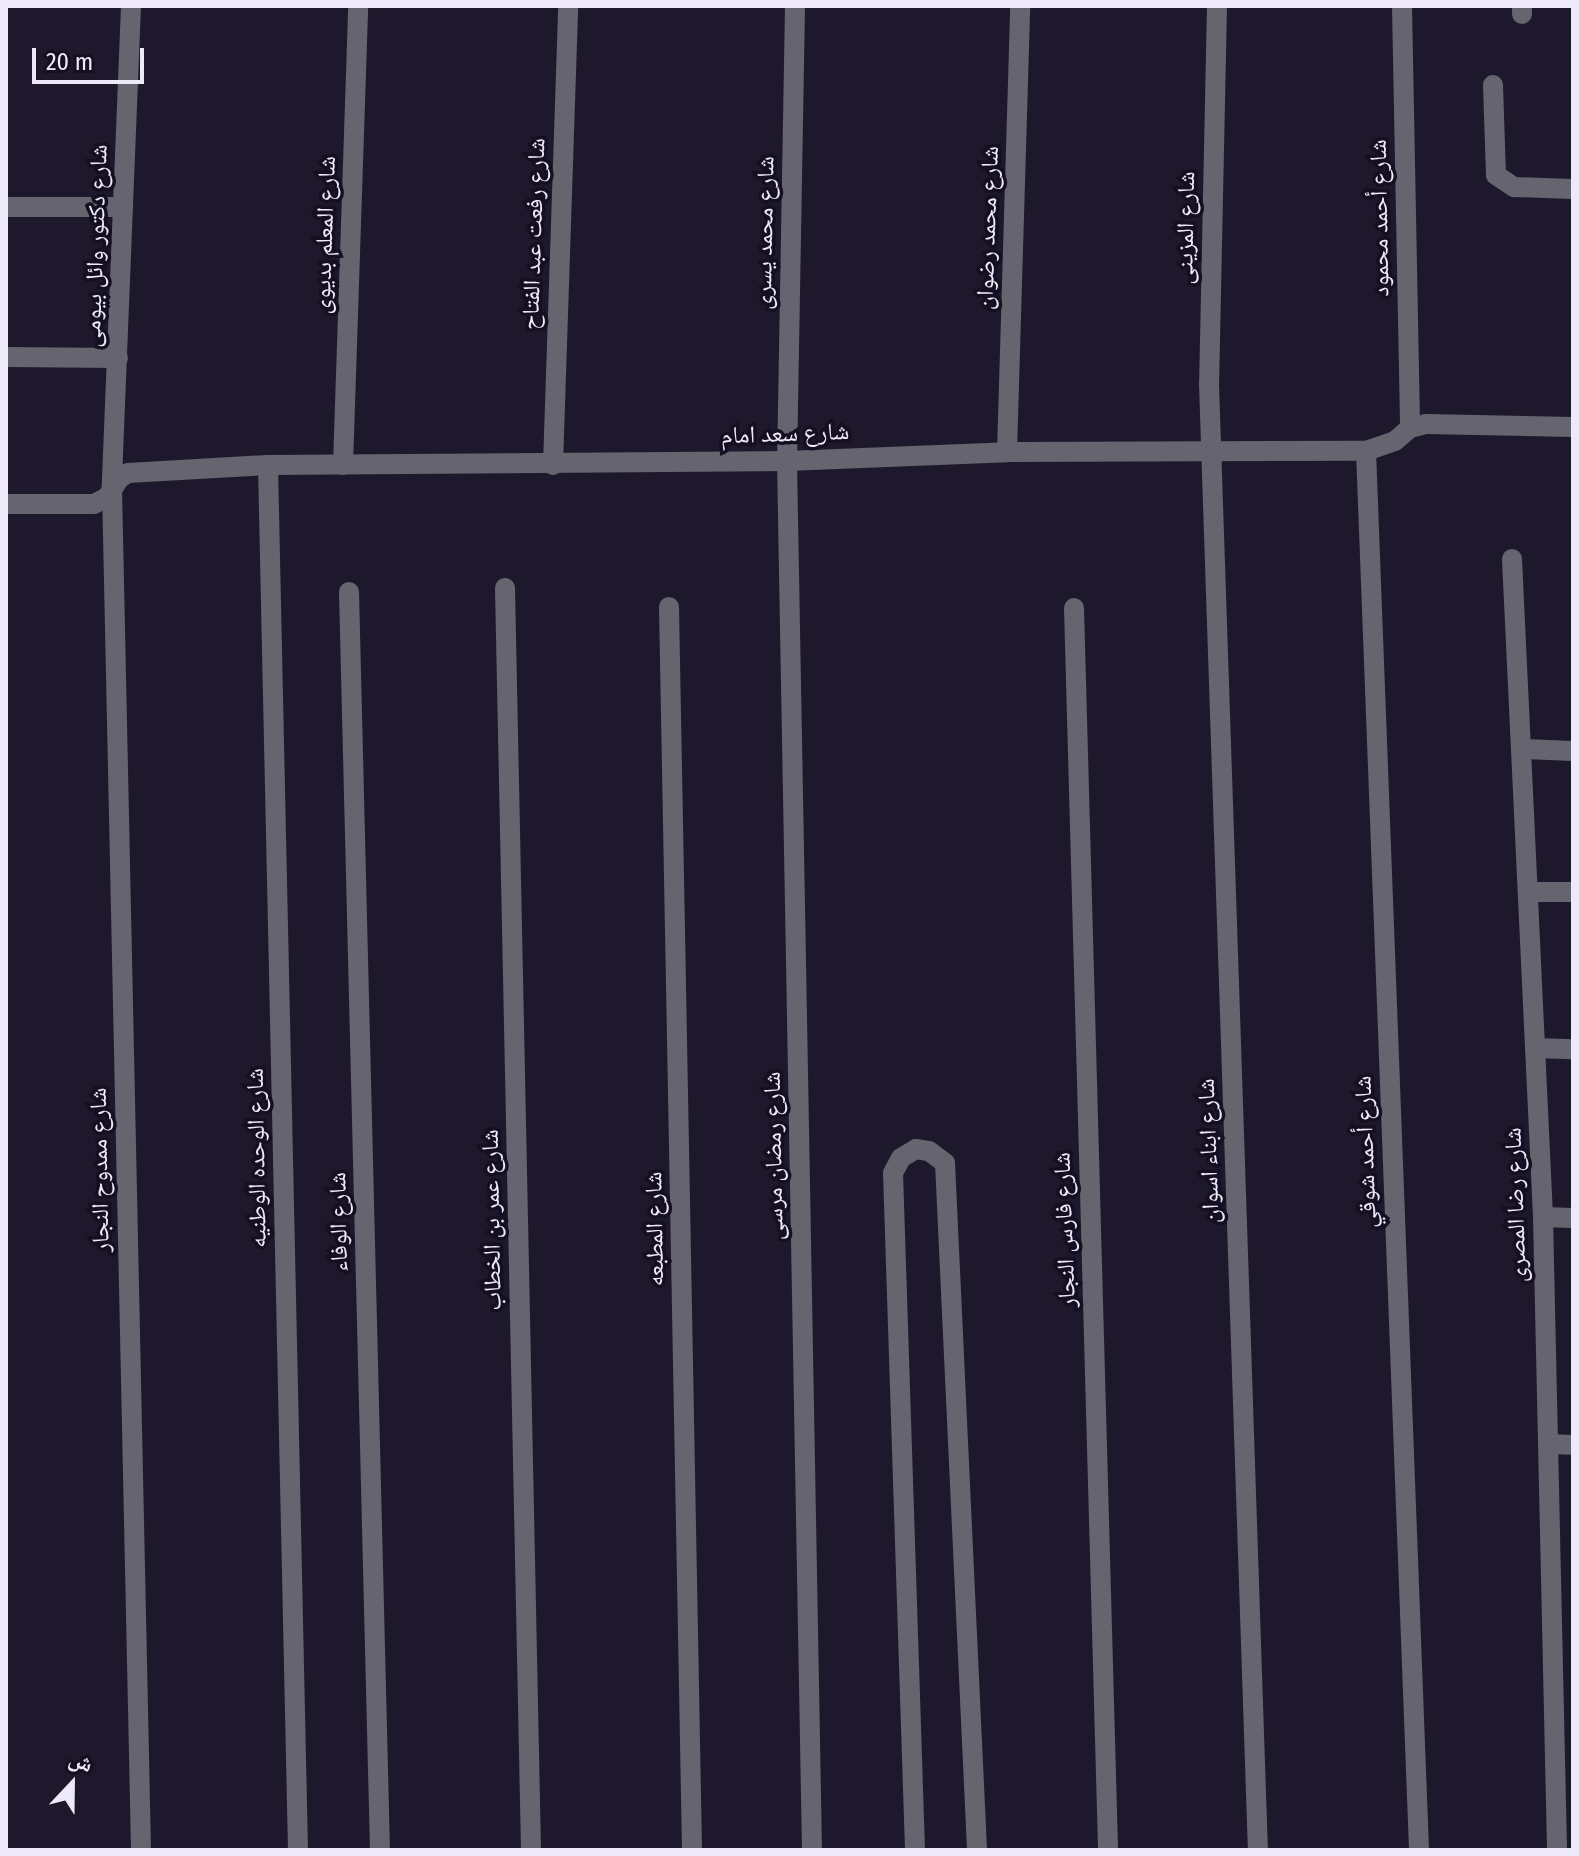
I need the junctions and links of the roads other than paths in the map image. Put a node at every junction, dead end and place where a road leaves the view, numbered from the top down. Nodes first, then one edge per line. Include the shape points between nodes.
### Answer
1 (131, 6) edge
2 (358, 6) edge
3 (568, 6) edge
4 (795, 6) edge
5 (1020, 6) edge
6 (1217, 6) edge
7 (1402, 6) edge
8 (1493, 85) dead end
9 (1573, 189) edge
10 (6, 207) edge
11 (123, 207) junction
12 (6, 357) edge
13 (118, 358) junction
14 (1573, 427) edge
15 (1410, 428) junction
16 (1212, 450) junction
17 (1366, 451) junction
18 (1007, 452) junction
19 (787, 461) junction
20 (268, 465) junction
21 (343, 465) junction
22 (553, 465) junction
23 (112, 488) junction
24 (6, 504) edge
25 (1512, 559) dead end
26 (505, 588) dead end
27 (349, 592) dead end
28 (669, 607) dead end
29 (1074, 608) dead end
30 (1521, 749) junction
31 (1573, 751) edge
32 (1529, 892) junction
33 (1573, 892) edge
34 (1535, 1048) junction
35 (1573, 1049) edge
36 (1543, 1217) junction
37 (1573, 1218) edge
38 (1548, 1444) junction
39 (1573, 1445) edge
40 (1564, 1656) edge
41 (1565, 1811) edge
42 (141, 1850) edge
43 (298, 1850) edge
44 (380, 1850) edge
45 (531, 1850) edge
46 (692, 1850) edge
47 (812, 1850) edge
48 (915, 1850) edge
49 (977, 1850) edge
50 (1108, 1850) edge
51 (1258, 1850) edge
52 (1419, 1850) edge
53 (1557, 1850) edge

1 - 11 street, شارع دكتور وائل بيومى
2 - 21 street, شارع المعلم بديوى
3 - 22 street, شارع رفعت عبد الفتاح
4 - 19 street, شارع محمد يسرى
5 - 18 street, شارع محمد رضوان
6 - 16 street, شارع المزينى
7 - 15 street, شارع أحمد محمود
8 - 9 street via 1496,175 1514,187
10 - 11 street
11 - 13 street, شارع دكتور وائل بيومى
12 - 13 street
13 - 23 street, شارع دكتور وائل بيومى
14 - 15 street, شارع سعد امام
15 - 17 street, شارع سعد امام via 1395,441
16 - 17 street, شارع سعد امام
16 - 18 street, شارع سعد امام
16 - 51 street, شارع ابناء اسوان
17 - 52 street, شارع أحمد شوقي
18 - 19 street, شارع سعد امام
19 - 22 street, شارع سعد امام
19 - 47 street, شارع رمضان مرسى
20 - 21 street, شارع سعد امام
20 - 23 street, شارع سعد امام via 128,473
20 - 43 street, شارع الوحده الوطنيه
21 - 22 street, شارع سعد امام
23 - 24 street, شارع سعد امام via 94,504
23 - 42 street, شارع ممدوح النجار
25 - 30 street, شارع رضا المصرى
26 - 45 street, شارع عمر بن الخطاب
27 - 44 street, شارع الوفاء
28 - 46 street, شارع المطبعه
29 - 50 street, شارع فارس النجار
30 - 31 street
30 - 32 street, شارع رضا المصرى
32 - 33 street
32 - 34 street, شارع رضا المصرى
34 - 35 street
34 - 36 street, شارع رضا المصرى
36 - 37 street
36 - 38 street, شارع رضا المصرى
38 - 39 street
38 - 40 street, شارع رضا المصرى
40 - 41 street, شارع رضا المصرى
41 - 53 street, شارع رضا المصرى
48 - 49 street via 893,1173 901,1158 916,1149 945,1163

